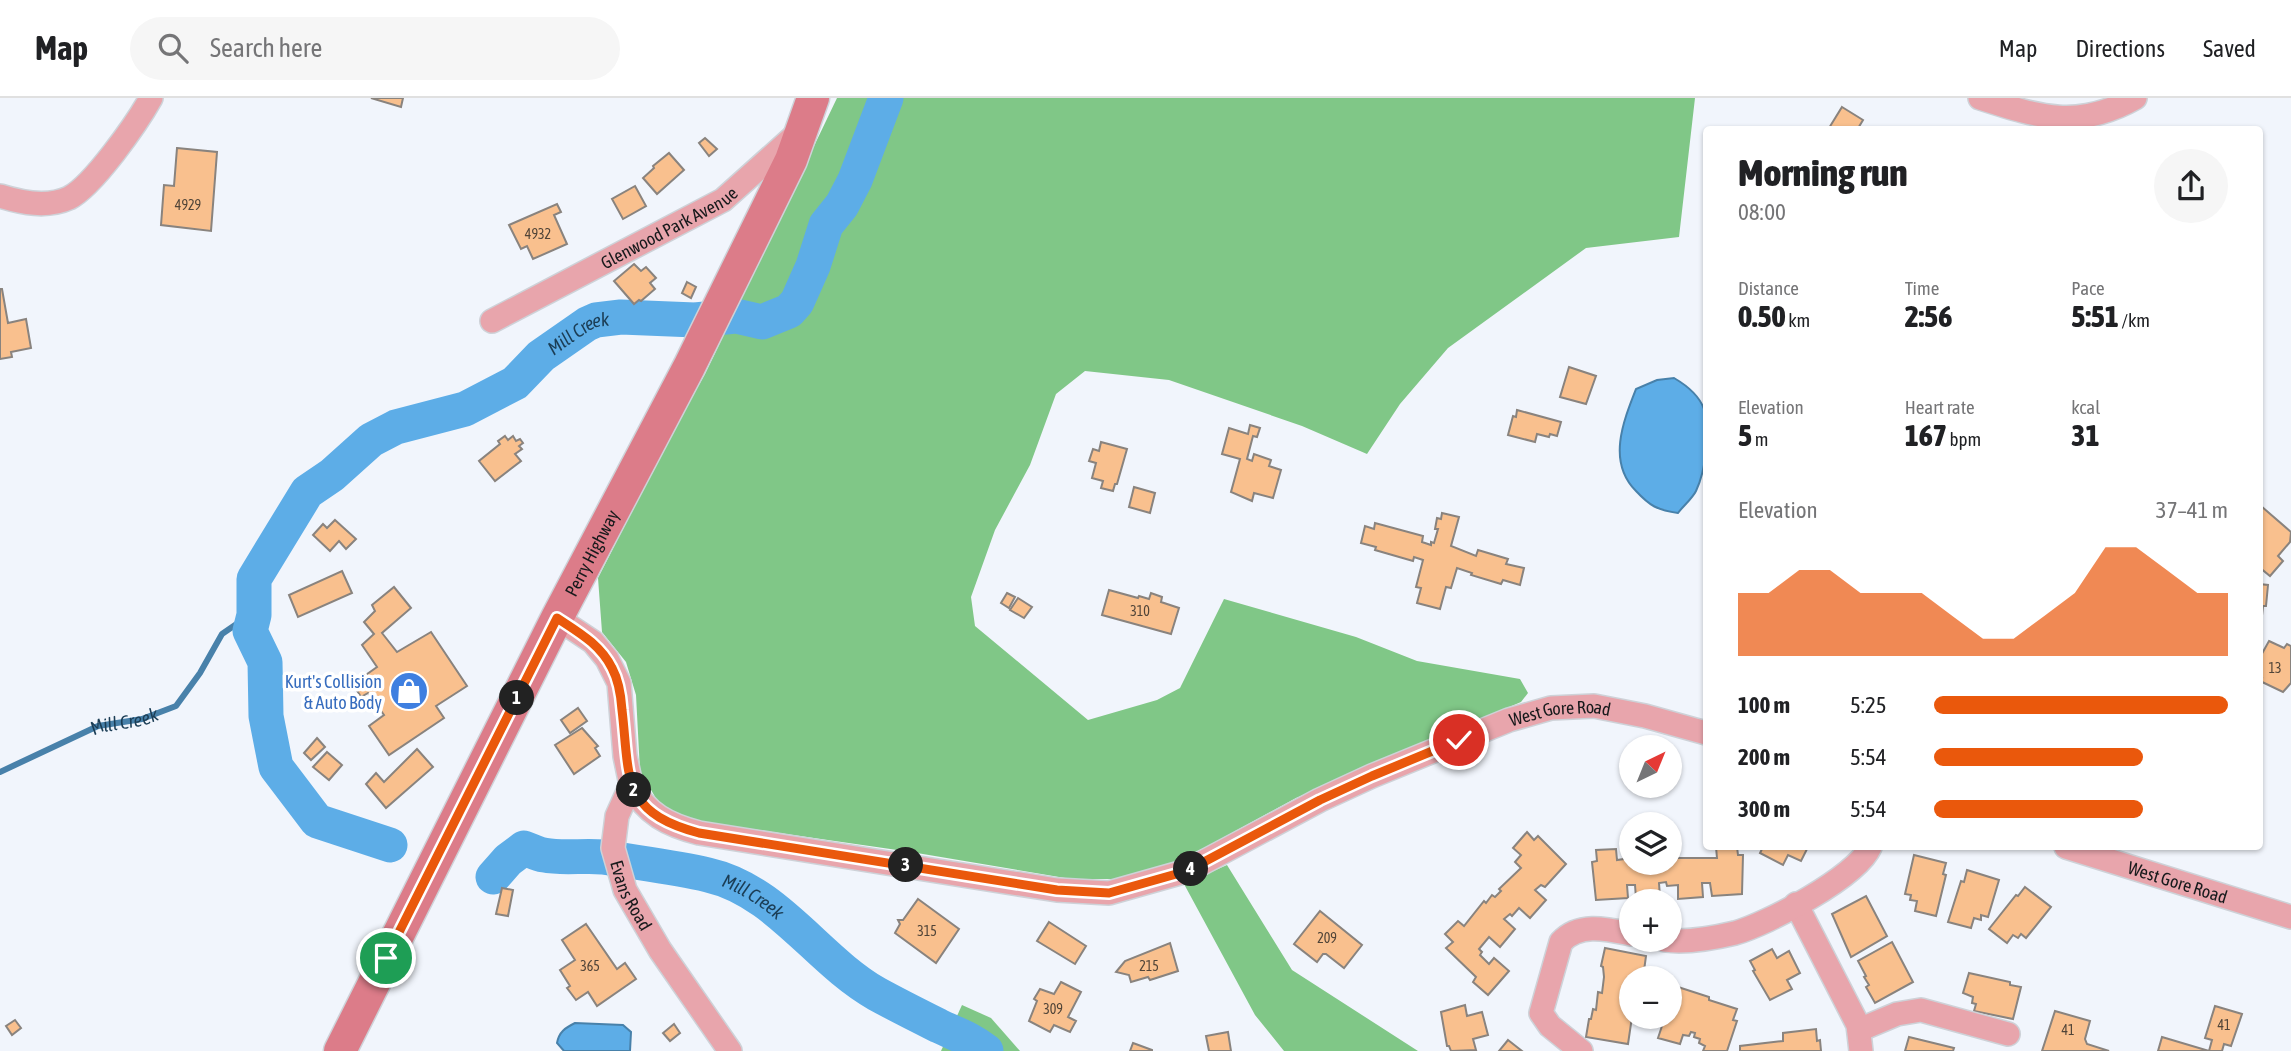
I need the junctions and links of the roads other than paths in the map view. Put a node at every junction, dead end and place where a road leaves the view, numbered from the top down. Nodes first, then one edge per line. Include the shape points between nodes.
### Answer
1 (151, 98) edge
2 (1980, 98) edge
3 (2135, 98) edge
4 (808, 113) edge
5 (0, 196) edge
6 (492, 321) dead end
7 (557, 618) junction
8 (1703, 732) edge
9 (631, 785) junction
10 (1869, 850) edge
11 (2076, 850) edge
12 (1796, 904) junction
13 (2291, 917) edge
14 (1619, 933) edge
15 (1682, 939) edge
16 (2008, 1034) dead end
17 (1860, 1040) edge
18 (340, 1051) edge
19 (730, 1051) edge
20 (1581, 1051) edge

1 - 5 street via 112,154 70,197 32,203
2 - 3 street via 2052,118 2075,119 2101,114
4 - 6 street, Glenwood Park Avenue via 723,200
4 - 7 main road, Perry Highway via 791,160 689,367
7 - 9 street via 593,642 614,670
7 - 18 main road, Perry Highway
8 - 9 street, West Gore Road via 1594,706 1551,708 1509,720 1372,776 1187,871 1109,893 1057,890 699,833 646,808
9 - 19 street, Evans Road via 617,816 613,848 625,890 666,960
10 - 12 street via 1848,873
11 - 13 street, West Gore Road
12 - 15 street via 1733,933
12 - 17 street
14 - 20 street via 1587,929 1561,942 1541,1013
16 - 17 street via 1921,1010 1898,1014

